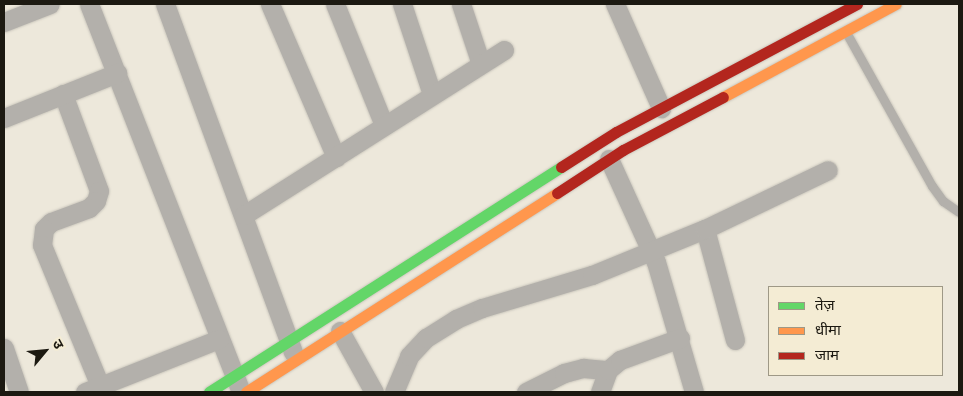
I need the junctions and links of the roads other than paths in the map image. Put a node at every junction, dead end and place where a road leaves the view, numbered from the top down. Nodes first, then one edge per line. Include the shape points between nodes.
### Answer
1 (50, 4) edge
2 (89, 4) edge
3 (270, 4) edge
4 (335, 4) edge
5 (402, 4) edge
6 (461, 4) edge
7 (615, 4) edge
8 (857, 4) edge
9 (896, 4) edge
10 (171, 6) edge
11 (841, 8) edge
12 (4, 22) edge
13 (845, 31) junction
14 (504, 50) dead end
15 (481, 64) junction
16 (117, 73) junction
17 (63, 94) junction
18 (432, 94) junction
19 (661, 108) junction
20 (4, 118) edge
21 (384, 125) junction
22 (336, 156) junction
23 (608, 159) junction
24 (828, 170) dead end
25 (959, 212) edge
26 (244, 215) junction
27 (705, 229) junction
28 (650, 249) junction
29 (340, 331) junction
30 (680, 338) junction
31 (220, 339) junction
32 (734, 340) dead end
33 (288, 342) junction
34 (4, 348) edge
35 (296, 359) junction
36 (608, 370) junction
37 (238, 384) edge
38 (93, 389) edge
39 (19, 392) edge
40 (209, 392) edge
41 (246, 392) edge
42 (374, 392) edge
43 (394, 392) edge
44 (526, 392) edge
45 (600, 392) edge
46 (694, 392) edge

1 - 12 street
2 - 16 street
3 - 22 street
4 - 21 street
5 - 18 street
6 - 15 street
7 - 19 street
8 - 11 street
9 - 13 street
10 - 26 street
11 - 13 street
11 - 19 street
13 - 23 street
13 - 25 lane via 926,178 943,201
14 - 15 street
15 - 18 street
16 - 17 street
16 - 31 street
17 - 20 street
17 - 38 street via 99,191 89,208 51,222 44,229 42,245
18 - 21 street
19 - 33 street via 616,132
21 - 22 street
22 - 26 street
23 - 28 street
23 - 29 street
24 - 27 street
26 - 33 street
27 - 28 street
27 - 32 street
28 - 30 street
28 - 43 street via 592,275 456,319 426,338 410,356
29 - 35 street
29 - 42 street
30 - 36 street via 620,360
30 - 46 street
31 - 37 street
31 - 38 street
33 - 35 street
33 - 37 street
34 - 39 street
35 - 41 street
36 - 44 street via 596,367 573,370
36 - 45 street
37 - 40 street

